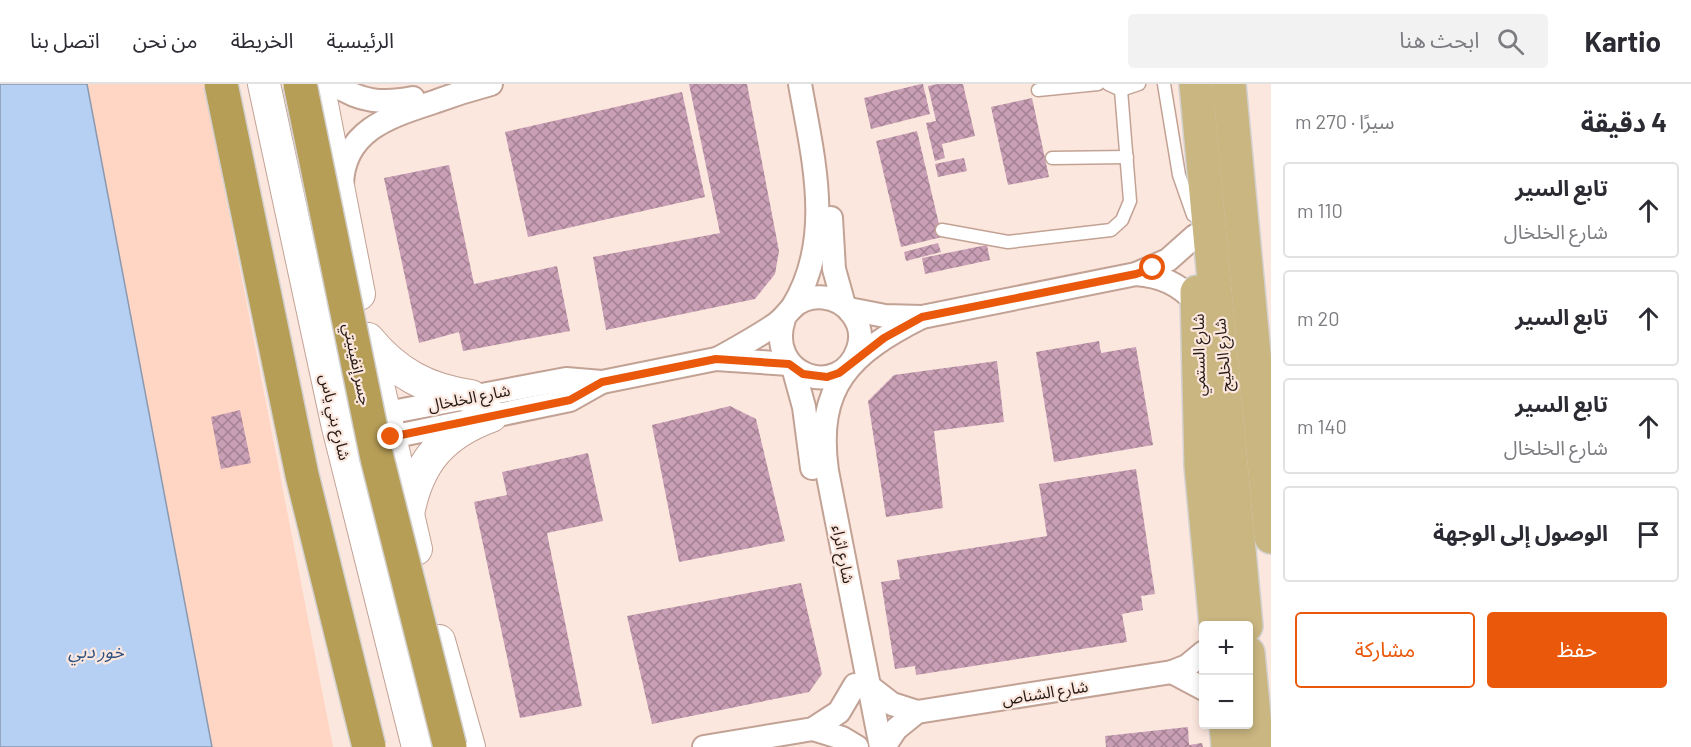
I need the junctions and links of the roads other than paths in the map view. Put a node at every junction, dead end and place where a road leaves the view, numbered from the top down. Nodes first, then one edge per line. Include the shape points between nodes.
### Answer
1 (221, 84) edge
2 (229, 84) edge
3 (264, 84) edge
4 (300, 84) edge
5 (318, 84) edge
6 (334, 84) edge
7 (800, 84) edge
8 (813, 84) edge
9 (1098, 84) edge
10 (1108, 84) edge
11 (1139, 84) edge
12 (1164, 84) edge
13 (1180, 84) edge
14 (1196, 84) edge
15 (1229, 84) edge
16 (484, 86) edge
17 (1120, 87) edge
18 (1038, 90) dead end
19 (1127, 157) junction
20 (1052, 158) dead end
21 (341, 198) junction
22 (1194, 225) junction
23 (942, 230) dead end
24 (1271, 258) edge
25 (1136, 274) junction
26 (1248, 298) junction
27 (1197, 302) junction
28 (847, 307) junction
29 (788, 313) junction
30 (922, 317) junction
31 (368, 339) junction
32 (716, 359) junction
33 (791, 365) junction
34 (849, 365) junction
35 (481, 406) junction
36 (388, 425) junction
37 (340, 435) junction
38 (408, 514) junction
39 (1271, 537) edge
40 (1216, 621) edge
41 (1246, 621) edge
42 (1199, 656) edge
43 (1172, 672) junction
44 (1250, 675) edge
45 (862, 686) junction
46 (1199, 687) edge
47 (917, 712) junction
48 (813, 729) junction
49 (1226, 729) edge
50 (465, 744) edge
51 (363, 747) edge
52 (369, 747) edge
53 (418, 747) edge
54 (704, 747) edge
55 (857, 747) edge
56 (866, 747) edge
57 (882, 747) edge
58 (1228, 747) edge
59 (1257, 747) edge

1 - 52 highway, bridge via 302,475
2 - 51 street
3 - 37 main road, شارع بني ياس
4 - 50 highway, جسر إنفينيتي, bridge via 377,458
5 - 21 main road
6 - 16 street via 351,95 382,103
7 - 29 street via 816,184 817,233 810,272
8 - 28 street via 829,174 834,269
9 - 18 lane
10 - 17 lane
11 - 17 lane
12 - 22 lane via 1179,175
13 - 22 main road, شارع الستمي
14 - 41 main road, شارع الخليج
15 - 26 main road, شارع الخليج
16 - 21 street via 386,118 370,128 347,160
17 - 19 lane
19 - 20 lane
19 - 23 lane via 1130,201 1122,220 1111,230 1008,242
21 - 31 main road
22 - 25 street via 1168,260
22 - 27 main road, شارع الستمي
24 - 26 main road via 1257,271
25 - 27 street via 1170,281
25 - 30 street
26 - 39 main road, شارع الخليج
27 - 40 main road, شارع الستمي via 1201,466
28 - 29 street via 823,297 801,301
28 - 30 street via 885,316
28 - 34 street via 860,331 860,343
29 - 32 street, شارع الخلخال
29 - 33 street via 780,342
30 - 34 street via 884,338
31 - 35 main road via 383,358 423,385
31 - 36 main road
32 - 33 street, شارع الخلخال
32 - 35 street, شارع الخلخال via 602,382 566,379
33 - 34 street via 815,377 839,373
33 - 45 street, شارع اثراء via 804,407 820,513
34 - 45 street, شارع اثراء via 829,405 824,449
35 - 36 street, شارع الخلخال
35 - 38 main road via 440,445 418,477
36 - 37 street, شارع الخلخال
36 - 38 main road
37 - 53 main road, شارع بني ياس
38 - 50 main road
42 - 43 street, شارع الشناص
43 - 46 street
43 - 47 street, شارع الشناص
44 - 59 main road
45 - 47 street, شارع الشناص via 892,704
45 - 48 street via 839,712
45 - 56 street, شارع اثراء
45 - 57 street, شارع اثراء
47 - 57 street
48 - 54 street
48 - 55 street
49 - 58 main road

